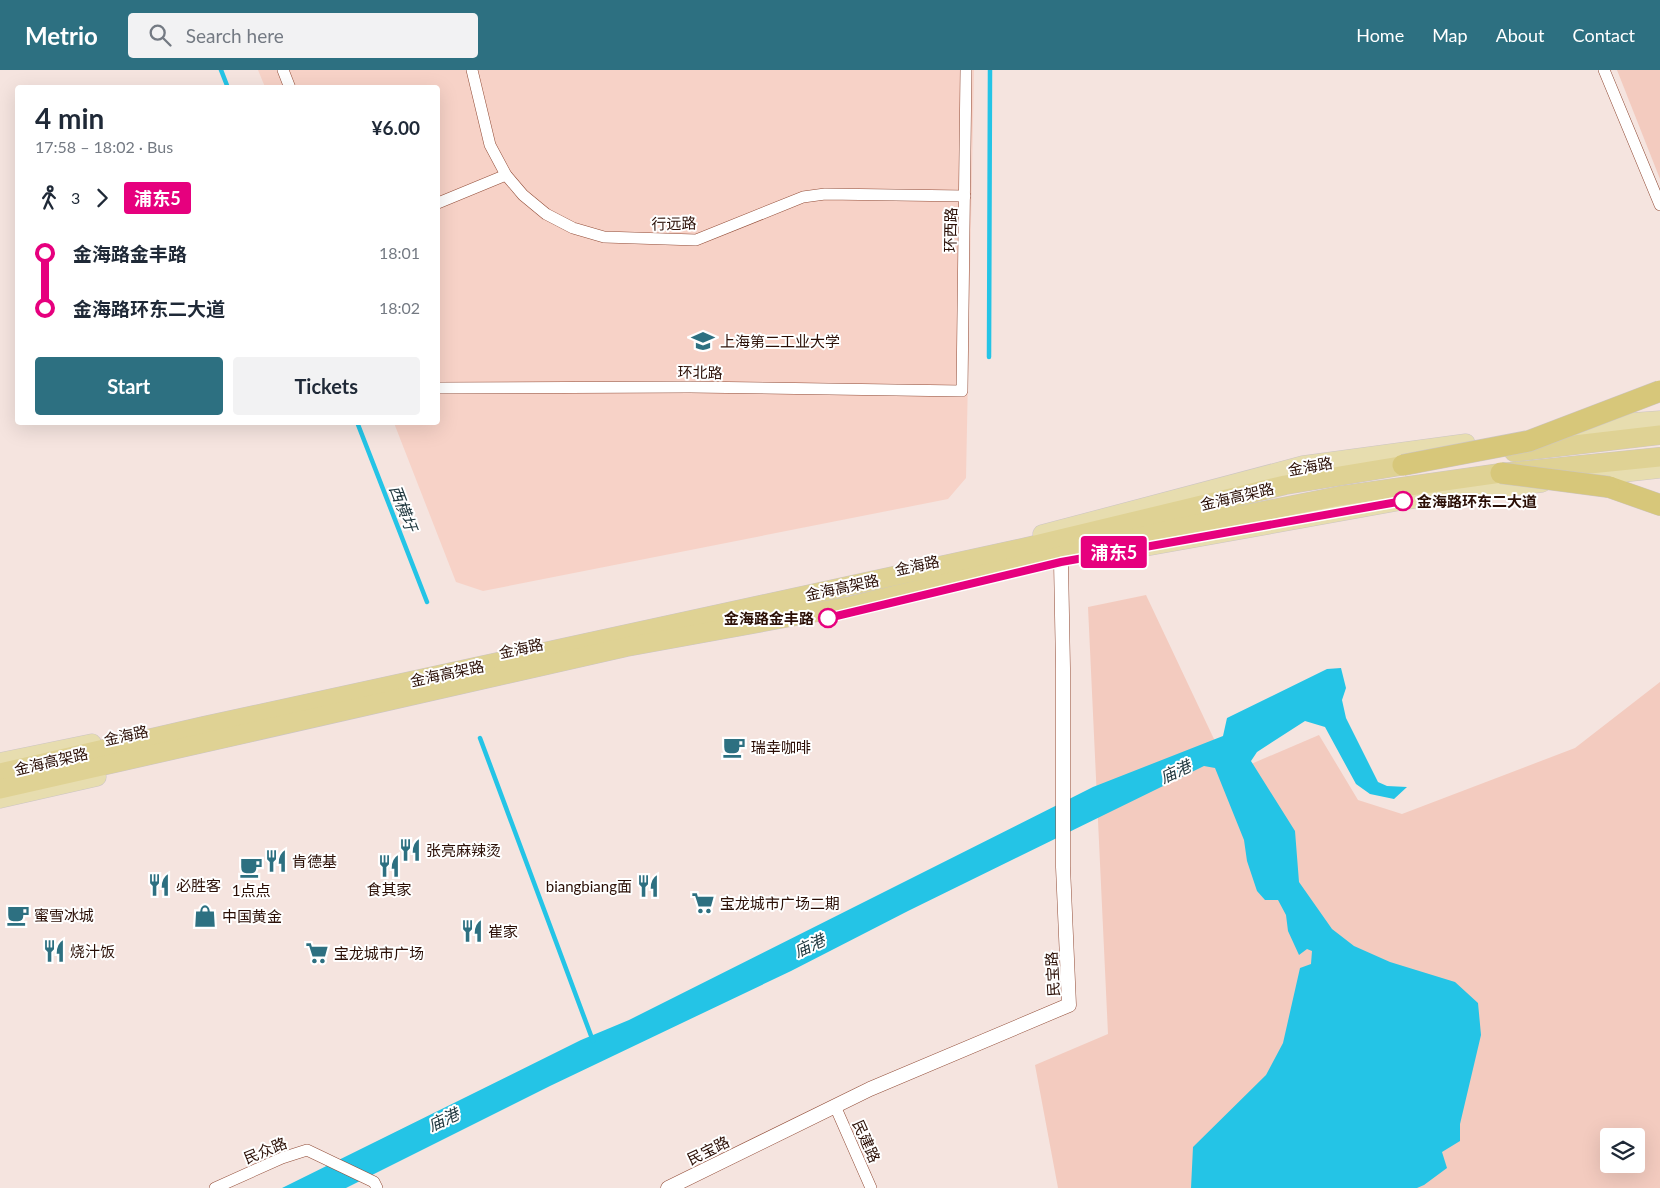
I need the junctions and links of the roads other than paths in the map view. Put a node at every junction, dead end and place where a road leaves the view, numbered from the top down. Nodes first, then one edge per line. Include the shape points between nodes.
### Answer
1 (283, 70) edge
2 (472, 70) edge
3 (966, 70) edge
4 (1604, 70) edge
5 (289, 85) edge
6 (506, 175) junction
7 (965, 196) junction
8 (440, 201) edge
9 (1660, 205) edge
10 (440, 388) edge
11 (1660, 390) edge
12 (962, 391) joint
13 (1660, 420) edge
14 (1660, 435) edge
15 (1660, 457) edge
16 (1403, 465) junction
17 (1660, 468) edge
18 (1501, 473) junction
19 (1609, 487) junction
20 (1660, 489) edge
21 (1660, 505) edge
22 (1061, 562) junction
23 (0, 762) edge
24 (0, 773) edge
25 (0, 789) edge
26 (0, 799) edge
27 (835, 1106) junction
28 (375, 1185) edge
29 (215, 1188) edge
30 (668, 1188) edge
31 (871, 1188) edge

1 - 5 street
2 - 6 street, 行远路 via 490,145
3 - 7 street, 环西路
4 - 9 street
6 - 7 street, 行远路 via 546,214 573,228 604,237 696,240 794,200 825,194
6 - 8 street
7 - 12 street, 环西路
10 - 12 street, 环北路
11 - 16 highway, bridge via 1529,441
13 - 23 main road, 金海路 via 1609,424 1303,466 956,557
14 - 16 highway, 金海高架路, bridge
15 - 18 highway, 金海高架路, bridge
16 - 24 highway, 金海高架路 via 1285,485 1018,549
17 - 22 main road, 金海路 via 1406,500
18 - 19 highway, bridge
18 - 25 highway, 金海高架路 via 1339,496 1182,528 850,606 626,647
19 - 20 highway
19 - 21 highway
22 - 26 main road, 金海路 via 827,618 645,651
22 - 27 street, 民宝路 via 1063,845 1069,1005
27 - 30 street, 民宝路
27 - 31 street, 民建路
28 - 29 street, 民众路 via 307,1150

